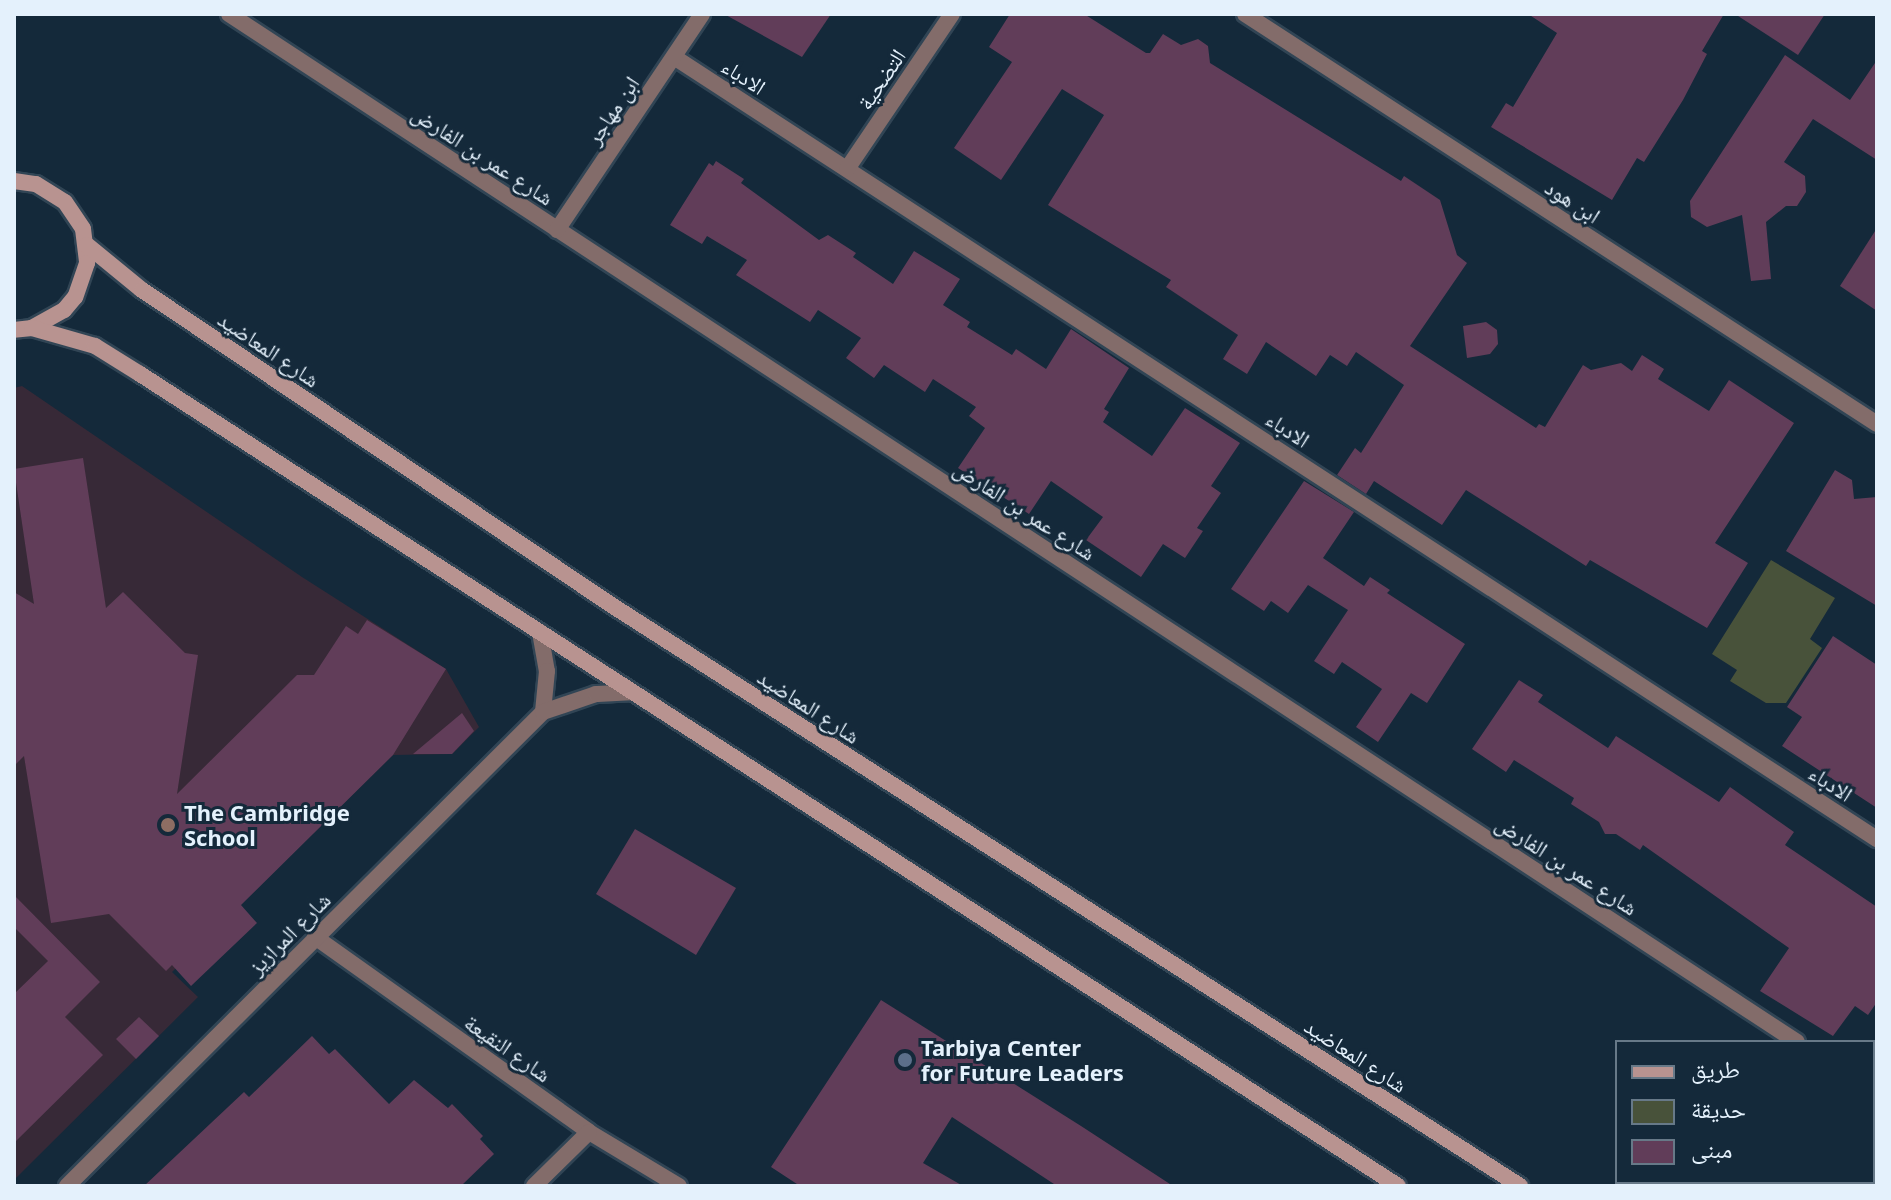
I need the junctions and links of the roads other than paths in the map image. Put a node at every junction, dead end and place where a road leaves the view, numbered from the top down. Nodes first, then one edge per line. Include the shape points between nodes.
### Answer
1 (229, 14) edge
2 (702, 14) edge
3 (952, 14) edge
4 (1245, 14) edge
5 (674, 57) junction
6 (847, 169) junction
7 (14, 181) edge
8 (557, 230) junction
9 (87, 245) junction
10 (32, 328) junction
11 (14, 330) edge
12 (1877, 424) edge
13 (540, 632) junction
14 (632, 692) junction
15 (543, 712) junction
16 (1877, 839) edge
17 (315, 937) junction
18 (1794, 1040) edge
19 (589, 1132) junction
20 (67, 1186) edge
21 (534, 1186) edge
22 (679, 1186) edge
23 (1398, 1186) edge
24 (1520, 1186) edge

1 - 8 street, شارع عمر بن الفارض
2 - 5 street, ابن مهاجر
3 - 6 street, التضحية
4 - 12 street, ابن هود
5 - 6 street, الادباء
5 - 8 street, ابن مهاجر
6 - 16 street, الادباء
7 - 9 street via 36,184 65,202
8 - 18 street, شارع عمر بن الفارض
9 - 10 street via 87,263 75,297 64,310
9 - 24 street, شارع المعاضيد via 142,290 616,608
10 - 11 street
10 - 13 street via 106,353
13 - 14 street
13 - 15 street via 547,671
14 - 15 street, شارع المرازيز via 596,694
14 - 23 street
15 - 17 street, شارع المرازيز
17 - 19 street, شارع النقيعة
17 - 20 street, شارع المرازيز
19 - 21 street
19 - 22 street, شارع النقيعة

